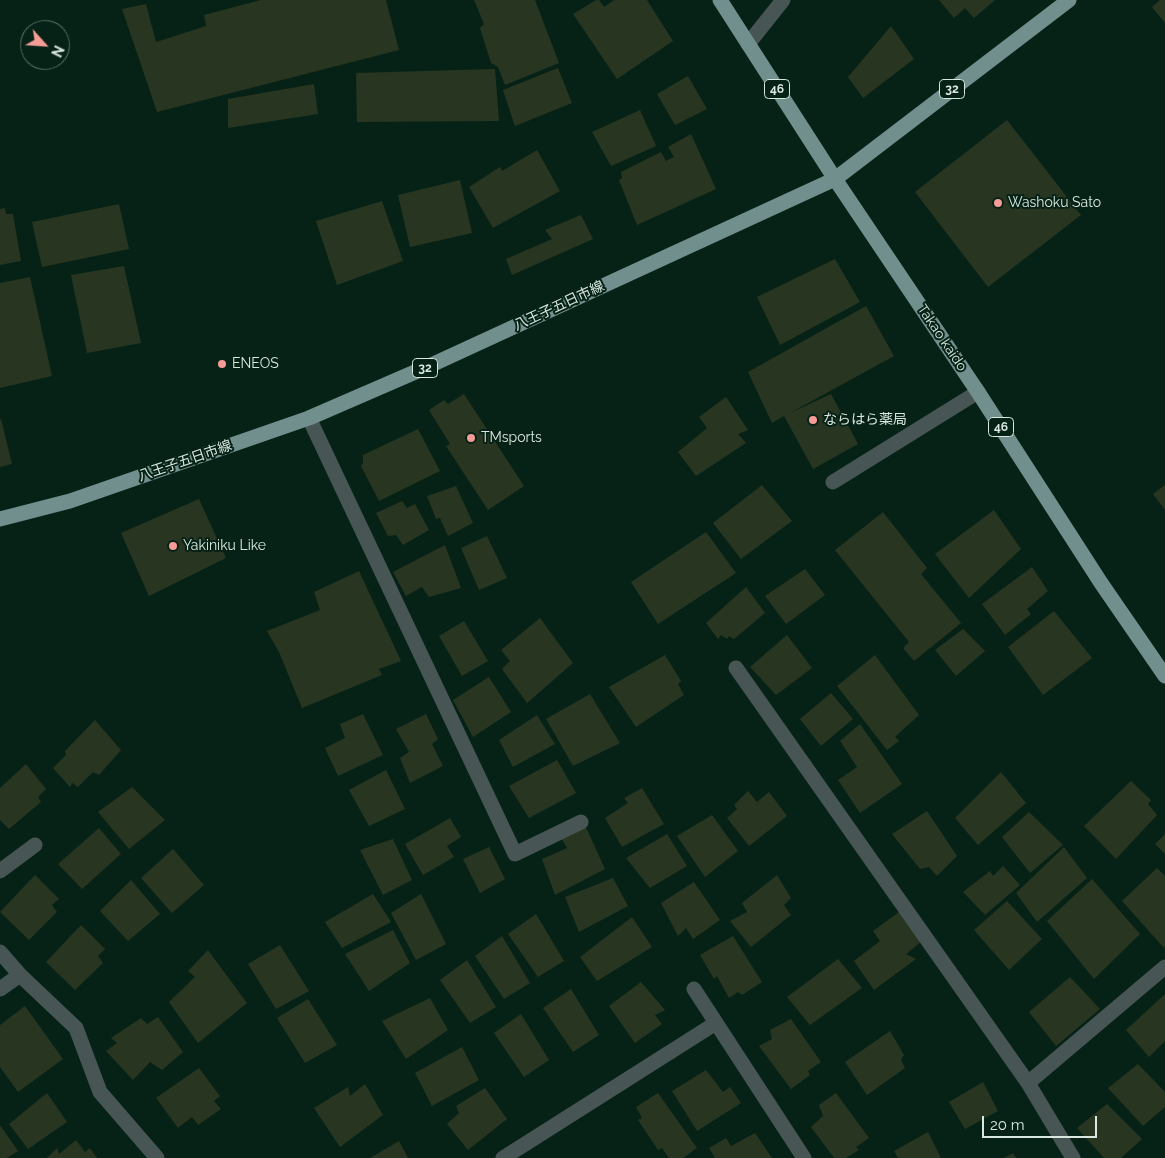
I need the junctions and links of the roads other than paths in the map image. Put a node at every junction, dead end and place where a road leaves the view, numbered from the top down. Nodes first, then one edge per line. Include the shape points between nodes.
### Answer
1 (720, 0) edge
2 (783, 0) edge
3 (1069, 0) edge
4 (748, 44) junction
5 (835, 178) junction
6 (978, 392) junction
7 (309, 418) junction
8 (832, 482) dead end
9 (0, 519) edge
10 (736, 668) dead end
11 (1165, 676) edge
12 (581, 822) dead end
13 (35, 845) dead end
14 (0, 871) edge
15 (0, 952) edge
16 (1165, 967) edge
17 (20, 975) junction
18 (0, 989) edge
19 (694, 989) dead end
20 (716, 1023) junction
21 (1028, 1084) junction
22 (157, 1158) edge
23 (503, 1158) edge
24 (804, 1158) edge
25 (1072, 1158) edge

1 - 4 main road, Takao kaido / 46
2 - 4 street
3 - 5 main road, 八王子五日市線 / 32
4 - 5 main road, Takao kaido / 46
5 - 6 main road, Takao kaido / 46
5 - 7 main road, 八王子五日市線 / 32 via 429,366
6 - 8 street
6 - 11 main road, Takao kaido / 46
7 - 9 main road, 八王子五日市線 / 32 via 70,501
7 - 12 street via 515,854
10 - 21 street
13 - 14 street
15 - 17 street
16 - 21 street
17 - 18 street
17 - 22 street via 76,1028 100,1092
19 - 20 street
20 - 23 street
20 - 24 street
21 - 25 street

